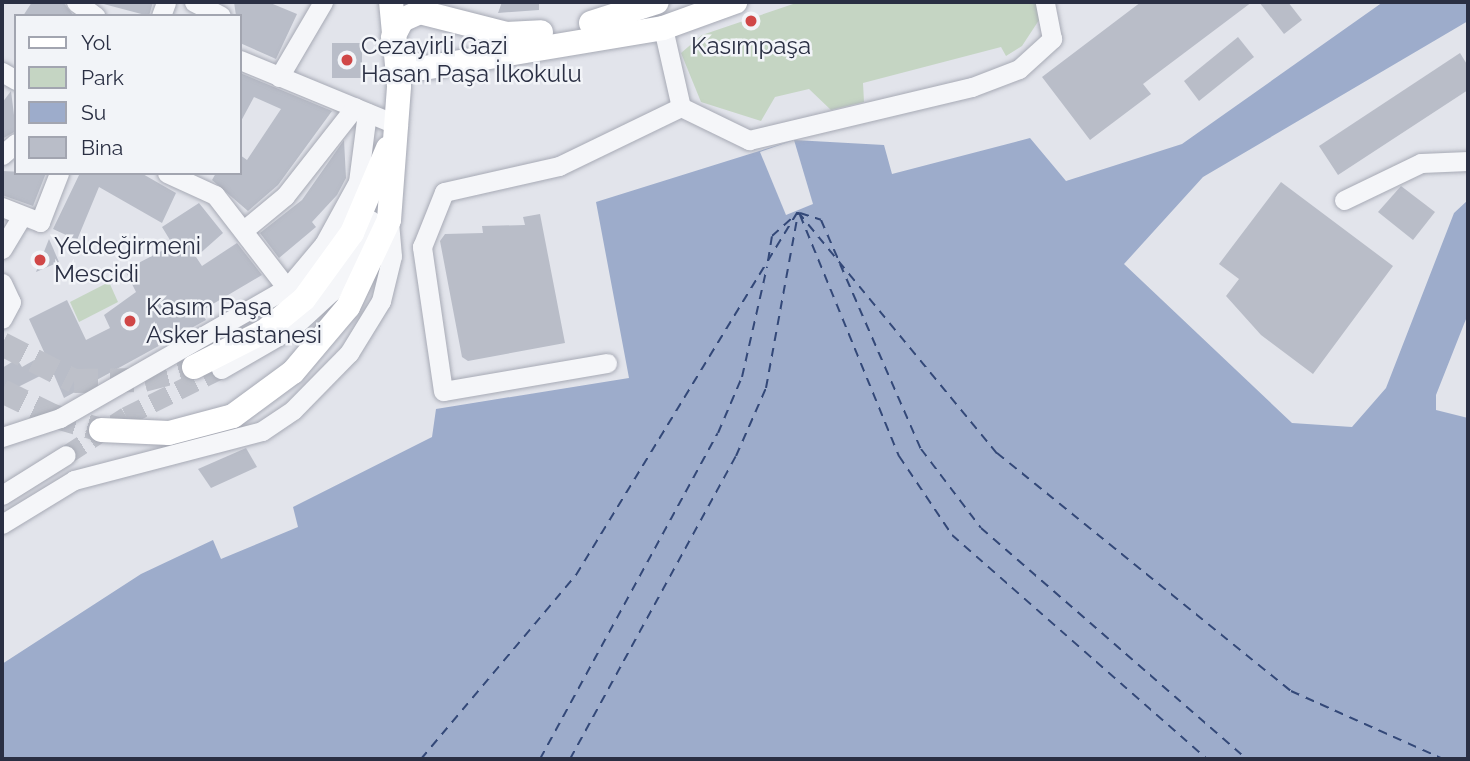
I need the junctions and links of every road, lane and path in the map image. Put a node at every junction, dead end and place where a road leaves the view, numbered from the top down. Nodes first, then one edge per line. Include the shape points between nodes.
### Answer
1 (76, 2) edge
2 (194, 2) edge
3 (323, 2) edge
4 (391, 2) edge
5 (657, 2) edge
6 (734, 2) edge
7 (1045, 2) edge
8 (92, 14) edge
9 (216, 14) edge
10 (663, 27) junction
11 (393, 37) junction
12 (242, 61) edge
13 (424, 68) junction
14 (279, 76) junction
15 (398, 86) junction
16 (681, 107) junction
17 (361, 110) junction
18 (398, 125) junction
19 (385, 154) junction
20 (1468, 161) edge
21 (57, 175) edge
22 (171, 175) edge
23 (1344, 200) dead end
24 (2, 207) edge
25 (21, 217) junction
26 (389, 220) junction
27 (245, 229) junction
28 (2, 249) edge
29 (2, 283) edge
30 (287, 288) junction
31 (2, 319) edge
32 (607, 363) dead end
33 (194, 367) tunnel mouth
34 (221, 369) tunnel mouth
35 (101, 430) tunnel mouth
36 (2, 437) edge
37 (66, 455) tunnel mouth
38 (2, 495) edge
39 (2, 524) edge

1 - 8 street
2 - 9 street
3 - 14 street
4 - 11 main road
5 - 11 main road via 615,19 533,34 506,34 420,12 402,20
6 - 10 main road
7 - 16 street via 1052,39 1019,69 972,87 749,140
10 - 13 main road
10 - 16 street
11 - 13 main road via 404,61
11 - 15 main road
12 - 14 street
13 - 15 main road
14 - 17 street
15 - 18 main road
16 - 32 street via 559,166 444,191 422,247 443,391
17 - 18 street
17 - 27 street via 285,196
17 - 30 street via 358,182 324,244
18 - 19 main road
18 - 26 main road
19 - 33 main road via 352,233 304,299 265,331
19 - 34 street via 373,214 331,292 292,328
20 - 23 street via 1421,163
21 - 25 street via 40,222
22 - 27 street via 215,195
24 - 25 street
25 - 28 street
26 - 35 main road via 348,307 293,372 251,404 187,430
26 - 39 street via 392,256 381,301 349,353 293,410 254,434 74,480
27 - 30 street
29 - 31 street via 11,302
30 - 36 street via 60,418
37 - 38 street

